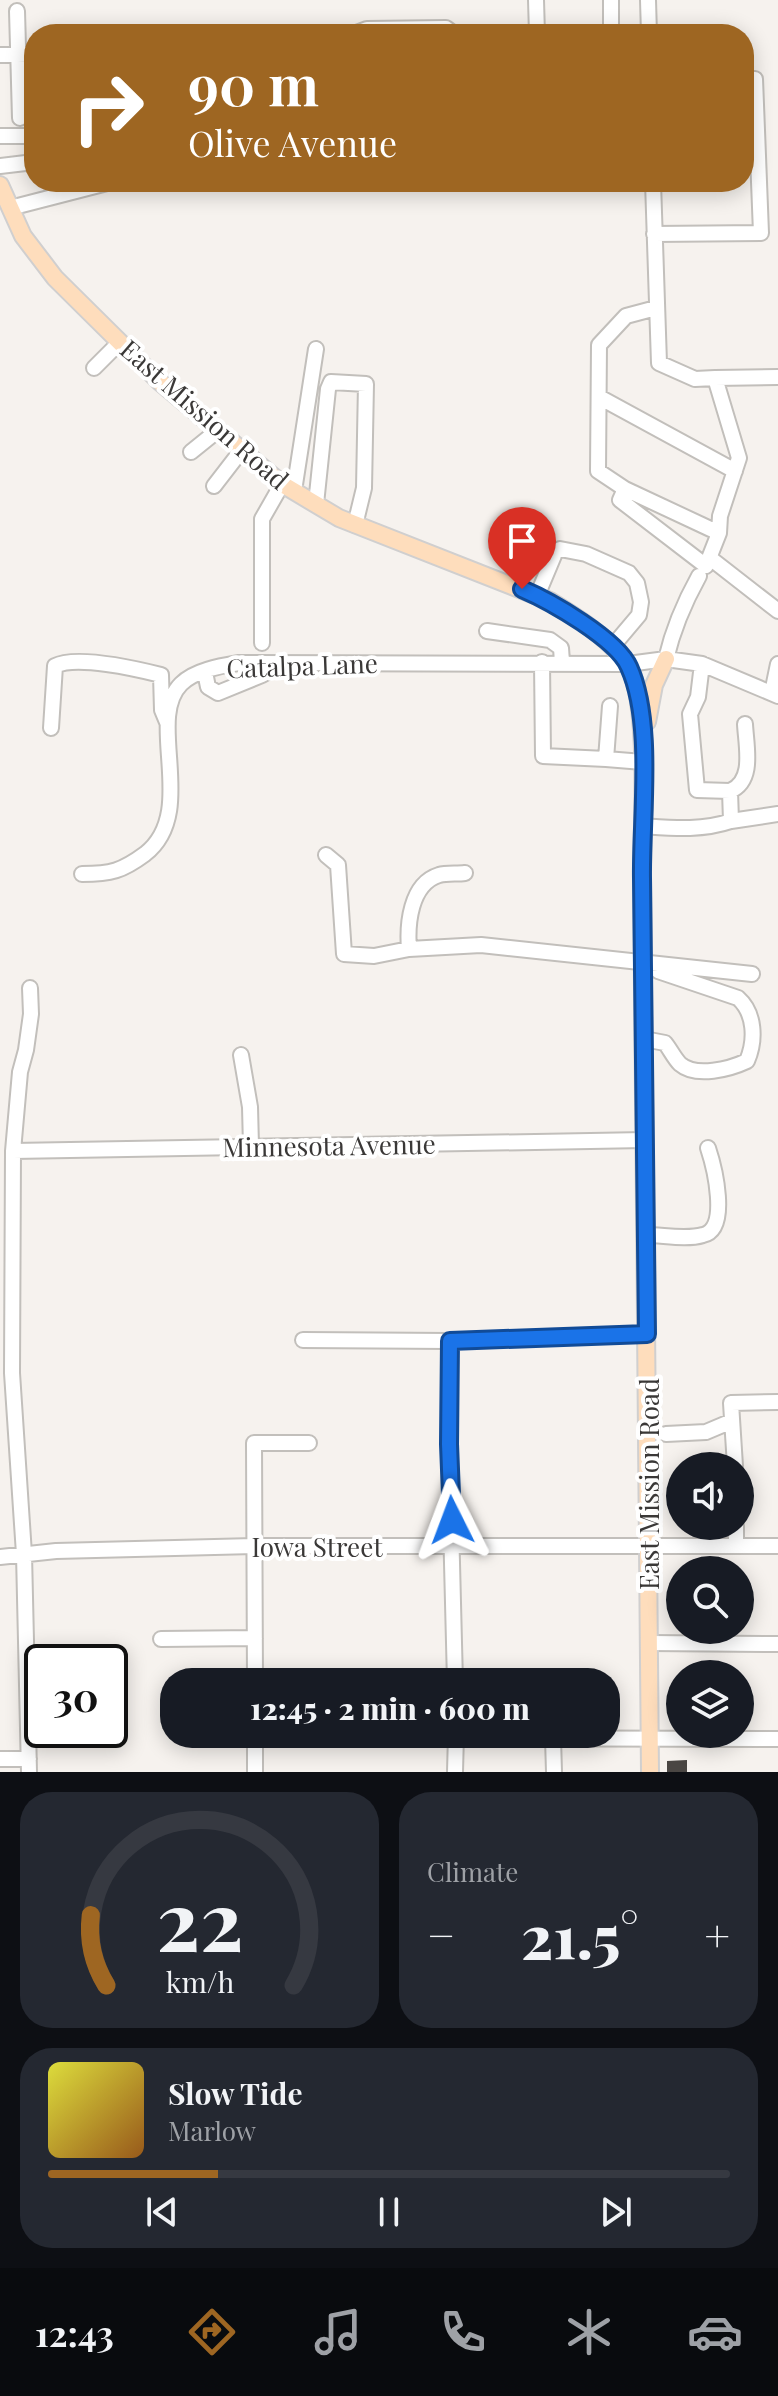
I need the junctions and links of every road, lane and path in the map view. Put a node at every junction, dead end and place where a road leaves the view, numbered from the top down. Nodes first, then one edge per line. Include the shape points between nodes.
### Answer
1 (536, 0) edge
2 (611, 0) edge
3 (648, 0) edge
4 (17, 11) dead end
5 (537, 24) edge
6 (611, 24) edge
7 (649, 24) edge
8 (0, 55) edge
9 (18, 55) junction
10 (24, 55) edge
11 (754, 79) edge
12 (20, 118) dead end
13 (0, 136) edge
14 (24, 136) edge
15 (24, 163) edge
16 (0, 166) edge
17 (0, 185) edge
18 (72, 192) edge
19 (653, 192) edge
20 (10, 208) junction
21 (654, 234) junction
22 (656, 308) junction
23 (120, 342) junction
24 (316, 349) dead end
25 (94, 368) dead end
26 (778, 377) edge
27 (715, 378) junction
28 (599, 397) junction
29 (217, 431) junction
30 (241, 451) junction
31 (191, 452) dead end
32 (735, 471) junction
33 (214, 486) dead end
34 (288, 487) junction
35 (625, 489) junction
36 (316, 504) junction
37 (355, 525) junction
38 (719, 533) junction
39 (710, 558) junction
40 (699, 576) dead end
41 (537, 596) junction
42 (778, 611) edge
43 (487, 631) dead end
44 (262, 643) dead end
45 (612, 647) junction
46 (666, 659) junction
47 (542, 662) junction
48 (562, 662) junction
49 (283, 663) junction
50 (628, 664) junction
51 (702, 664) junction
52 (778, 664) edge
53 (205, 672) junction
54 (775, 695) edge
55 (610, 706) dead end
56 (167, 722) junction
57 (745, 724) dead end
58 (51, 728) dead end
59 (643, 755) junction
60 (606, 759) junction
61 (730, 791) junction
62 (778, 814) edge
63 (731, 821) junction
64 (642, 826) junction
65 (326, 855) dead end
66 (465, 873) dead end
67 (82, 874) dead end
68 (409, 949) junction
69 (644, 967) junction
70 (752, 974) dead end
71 (30, 988) dead end
72 (644, 1039) junction
73 (241, 1055) dead end
74 (645, 1140) junction
75 (251, 1146) junction
76 (708, 1148) dead end
77 (13, 1151) junction
78 (646, 1235) junction
79 (647, 1334) junction
80 (303, 1340) dead end
81 (450, 1341) junction
82 (6, 1373) edge
83 (778, 1402) edge
84 (732, 1421) junction
85 (666, 1434) dead end
86 (309, 1443) dead end
87 (734, 1452) edge
88 (736, 1540) edge
89 (453, 1545) junction
90 (254, 1546) junction
91 (648, 1546) junction
92 (736, 1546) junction
93 (778, 1546) edge
94 (24, 1554) junction
95 (0, 1557) edge
96 (255, 1638) junction
97 (161, 1639) dead end
98 (649, 1643) junction
99 (778, 1644) edge
100 (255, 1668) edge
101 (455, 1668) edge
102 (620, 1739) edge
103 (649, 1739) junction
104 (778, 1739) edge
105 (255, 1748) edge
106 (456, 1748) edge
107 (553, 1748) edge
108 (0, 1759) edge
109 (29, 1766) edge
110 (255, 1772) edge
111 (455, 1772) edge
112 (554, 1772) edge
113 (650, 1772) edge

1 - 5 street
2 - 6 street
3 - 7 street
4 - 9 street
8 - 9 street
9 - 10 street
9 - 12 street
11 - 21 street via 761,233
13 - 14 street
15 - 16 street
17 - 20 main road, East Mission Road
18 - 20 street
19 - 21 street
20 - 23 main road, East Mission Road via 23,236 55,278
21 - 22 street
22 - 27 street via 659,363 695,379
22 - 28 street via 626,316 599,345
23 - 25 street
23 - 29 main road, East Mission Road
24 - 34 street
26 - 27 street
27 - 32 street via 739,458
28 - 32 street
28 - 35 street via 598,471
29 - 30 main road, East Mission Road
29 - 31 street
30 - 33 street
30 - 34 main road, East Mission Road
32 - 38 street
34 - 36 main road, East Mission Road
34 - 44 street via 262,519
35 - 38 street
35 - 39 street via 620,500 706,566
36 - 37 main road, East Mission Road
36 - 37 street via 328,389 331,382 366,384 364,488
37 - 41 main road, East Mission Road
38 - 39 street
39 - 42 street
40 - 46 street via 682,607
41 - 45 main road, East Mission Road
41 - 45 street via 560,549 629,573 637,583 639,615
43 - 48 street via 550,640 561,648
45 - 50 main road, East Mission Road
46 - 50 street, Catalpa Lane
46 - 51 street, Catalpa Lane
46 - 59 main road via 654,685
47 - 48 street, Catalpa Lane
47 - 49 street, Catalpa Lane
47 - 60 street via 543,756
48 - 50 street, Catalpa Lane
49 - 53 street, Catalpa Lane via 239,663
49 - 53 street via 218,693 208,687
50 - 59 main road, East Mission Road via 639,706
51 - 54 street, Catalpa Lane
51 - 61 street via 690,714 697,790
52 - 54 street
53 - 56 street, Catalpa Lane via 175,692
55 - 60 street
56 - 58 street via 161,675 60,663 55,666
56 - 67 street, Catalpa Lane via 172,785 167,824 154,847 126,868
57 - 61 street via 745,779
59 - 60 street
59 - 64 main road, East Mission Road
61 - 63 street
62 - 63 street
63 - 64 street via 686,829
64 - 69 main road, East Mission Road
65 - 68 street via 338,865 344,954 374,956
66 - 68 street via 438,875 425,884 411,911
68 - 69 street via 481,945
69 - 70 street
69 - 72 main road, East Mission Road
69 - 72 street via 738,998 748,1007 752,1022 747,1061 725,1071 689,1069 665,1043
71 - 77 street
72 - 74 main road, East Mission Road
73 - 75 street
74 - 75 street, Minnesota Avenue
74 - 78 main road, East Mission Road
75 - 77 street, Minnesota Avenue
76 - 78 street via 717,1194 711,1230 702,1236
77 - 82 street
78 - 79 main road, East Mission Road
79 - 81 street
79 - 91 main road, East Mission Road
80 - 81 street
81 - 89 street
82 - 94 street
83 - 84 street via 731,1403
84 - 85 street via 706,1432
84 - 87 street
86 - 90 street via 254,1443
88 - 92 street
89 - 90 street, Iowa Street
89 - 91 street, Iowa Street
89 - 101 street
90 - 94 street, Iowa Street
90 - 96 street
91 - 92 street, Iowa Street
91 - 98 main road, East Mission Road
92 - 93 street, Iowa Street
94 - 95 street, Iowa Street
94 - 109 street
96 - 97 street
96 - 100 street
98 - 99 street
98 - 103 main road, East Mission Road
102 - 103 street
103 - 104 street
103 - 113 main road, East Mission Road
105 - 110 street
106 - 111 street
107 - 112 street
108 - 109 street

